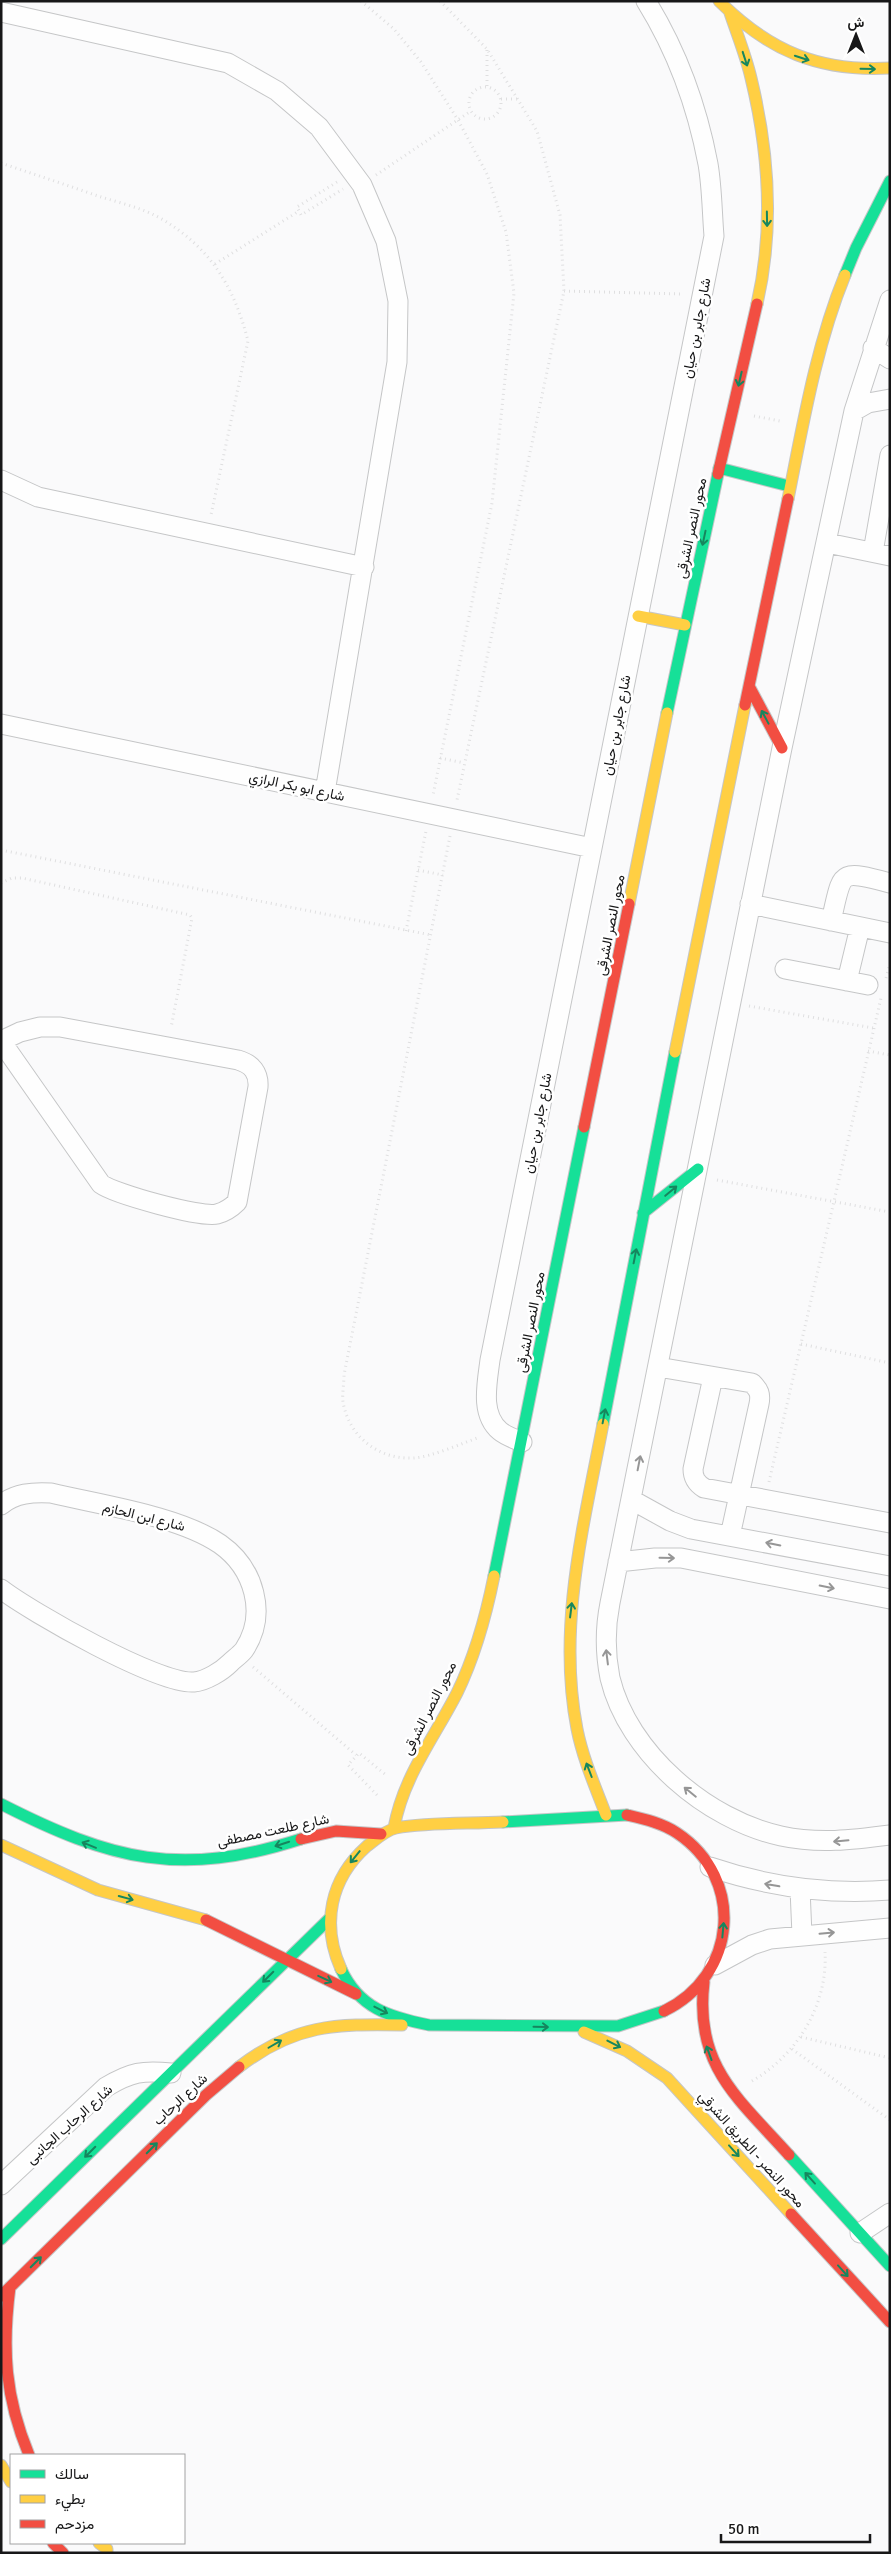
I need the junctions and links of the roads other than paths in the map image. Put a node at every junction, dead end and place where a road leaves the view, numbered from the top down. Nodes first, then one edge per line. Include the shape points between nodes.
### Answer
1 (646, 1) edge
2 (719, 1) edge
3 (1, 12) edge
4 (730, 13) junction
5 (890, 68) edge
6 (890, 181) edge
7 (890, 300) edge
8 (873, 348) junction
9 (890, 359) edge
10 (890, 399) edge
11 (854, 411) junction
12 (890, 455) edge
13 (719, 468) junction
14 (1, 480) edge
15 (789, 486) junction
16 (827, 543) junction
17 (881, 554) edge
18 (364, 568) junction
19 (638, 616) junction
20 (685, 625) junction
21 (749, 686) junction
22 (1, 724) edge
23 (782, 748) junction
24 (325, 792) junction
25 (592, 848) junction
26 (890, 884) edge
27 (750, 904) junction
28 (831, 921) junction
29 (860, 927) junction
30 (890, 934) edge
31 (785, 969) dead end
32 (847, 981) junction
33 (879, 986) road end
34 (1, 1041) edge
35 (697, 1172) junction
36 (643, 1214) junction
37 (658, 1367) junction
38 (713, 1377) junction
39 (522, 1442) junction
40 (740, 1494) junction
41 (632, 1500) junction
42 (1, 1506) edge
43 (890, 1523) edge
44 (730, 1536) junction
45 (618, 1562) junction
46 (890, 1566) edge
47 (1, 1589) edge
48 (890, 1599) edge
49 (1, 1804) edge
50 (606, 1816) junction
51 (394, 1828) junction
52 (382, 1834) junction
53 (890, 1835) edge
54 (1, 1845) edge
55 (710, 1867) junction
56 (800, 1889) junction
57 (890, 1890) edge
58 (329, 1919) junction
59 (890, 1928) edge
60 (802, 1935) junction
61 (285, 1960) junction
62 (715, 1965) junction
63 (704, 1982) junction
64 (356, 1994) junction
65 (429, 2024) junction
66 (568, 2027) junction
67 (171, 2073) junction
68 (145, 2098) junction
69 (156, 2109) dead end
70 (1, 2185) edge
71 (890, 2214) edge
72 (860, 2233) junction
73 (1, 2239) edge
74 (890, 2266) edge
75 (10, 2287) junction
76 (1, 2296) edge
77 (890, 2322) edge
78 (29, 2454) edge
79 (1, 2465) edge
80 (10, 2480) edge
81 (53, 2544) edge
82 (62, 2553) edge

1 - 19 street, شارع جابر بن حيان via 664,30 691,96 708,165 714,236
2 - 4 street
3 - 18 street via 228,63 277,91 305,115 358,179 386,241 398,301 397,362
4 -> 5 street via 749,30 795,56 846,69
4 -> 13 street, محور النصر الشرقى via 751,77 766,154 767,240 760,291
6 - 15 street via 856,248 833,305
7 - 8 street
8 - 9 street
8 - 11 street
10 - 11 street via 868,403
11 - 16 street
12 - 17 street
13 - 15 street
13 -> 20 street, محور النصر الشرقى
14 - 18 street via 38,497
15 - 21 street
16 - 17 street
16 - 23 street
18 - 24 street
19 - 20 street
19 - 25 street, شارع جابر بن حيان
20 - 39 street, محور النصر الشرقى
23 -> 21 street
21 - 36 street
22 - 24 street, شارع ابو بكر الرازي
23 - 27 street
24 - 25 street, شارع ابو بكر الرازي
25 - 39 street, شارع جابر بن حيان via 486,1387 487,1411 500,1431
26 - 28 street via 851,875 844,877
27 - 28 street
27 - 35 street
28 - 29 street
29 - 30 street
29 - 32 street
31 - 32 street
32 - 33 street
34 - 34 street via 20,1032 60,1026 246,1062 252,1066 258,1079 237,1202 228,1210 206,1215 109,1190 101,1184
36 -> 35 street
35 - 37 street
50 -> 36 street via 583,1755 570,1693 568,1629 576,1564
37 - 38 street
41 -> 37 street
38 - 40 street via 693,1477 704,1488
38 - 40 street via 752,1383 760,1396
39 - 51 street, محور النصر الشرقى via 488,1606 468,1668 404,1790 395,1812
40 - 43 street
40 - 44 street
41 - 44 street via 680,1525
41 - 45 street
42 - 47 street, شارع ابن الحازم via 17,1496 34,1492 188,1526 221,1544 247,1571 255,1593 255,1623 239,1655 222,1671 194,1682 155,1674 120,1658
46 -> 44 street
45 -> 48 street via 681,1558
53 -> 45 street via 839,1842 789,1838 760,1830 711,1807 679,1784 625,1716 611,1679 606,1622
52 -> 49 street, شارع طلعت مصطفى via 353,1830 323,1832 258,1852 222,1858 163,1861 118,1855 93,1847
50 - 51 street
50 - 55 street via 627,1815 666,1826 683,1837
51 - 52 street
52 -> 58 street via 360,1850 344,1870 333,1893
54 -> 61 street via 98,1890 211,1922
56 -> 55 street via 766,1884
62 -> 55 street via 722,1946 723,1905
56 - 57 street
56 - 60 street
58 - 61 street, شارع الرحاب
58 - 64 street via 337,1962
60 -> 59 street
60 - 62 street via 752,1945
61 -> 64 street
61 -> 67 street, شارع الرحاب
62 - 63 street
63 - 66 street via 665,2012 642,2021 618,2026
72 -> 63 street, محور النصر - الطريق الشرقي via 830,2207 717,2073 707,2051 702,2028
64 -> 65 street via 400,2020
65 -> 66 street
75 -> 65 street, شارع الرحاب via 170,2124 239,2066 288,2036 320,2028
66 -> 77 street, محور النصر - الطريق الشرقي via 604,2038 667,2078 808,2226
67 - 68 street, شارع الرحاب
67 - 70 street, شارع الرحاب الجانبى via 148,2070 126,2075 106,2087
68 - 69 street
68 -> 73 street, شارع الرحاب
71 - 72 street
72 - 74 street, محور النصر - الطريق الشرقي
75 - 76 street, شارع الرحاب
75 - 78 street via 2,2344 4,2374 9,2402
79 - 80 street
81 - 82 street

